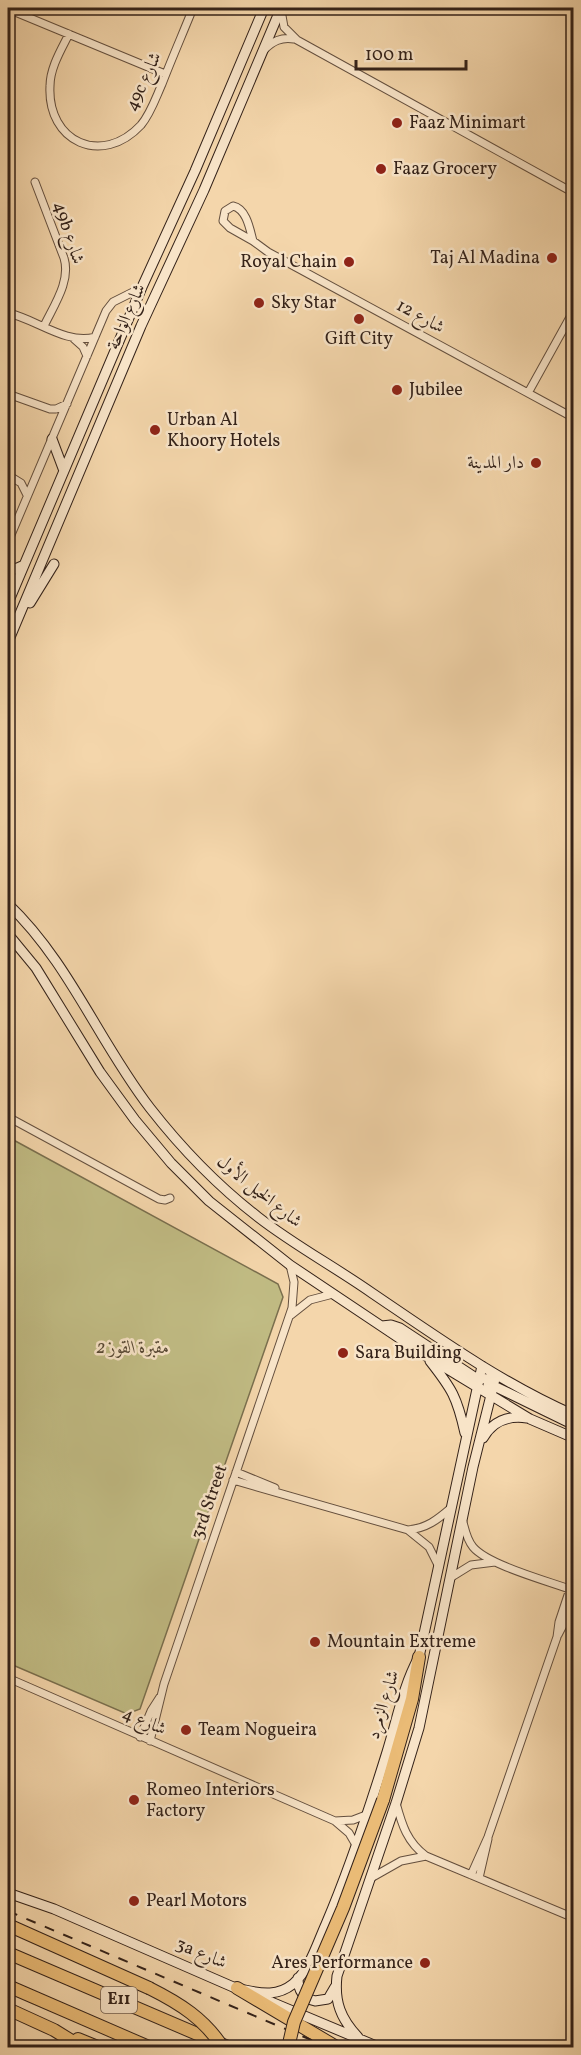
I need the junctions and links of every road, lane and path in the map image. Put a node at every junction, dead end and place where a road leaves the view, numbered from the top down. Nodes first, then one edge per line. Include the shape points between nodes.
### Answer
1 (193, 8) edge
2 (264, 8) edge
3 (281, 8) edge
4 (564, 8) edge
5 (8, 9) edge
6 (573, 13) edge
7 (69, 34) junction
8 (297, 40) junction
9 (261, 54) junction
10 (165, 75) junction
11 (35, 182) dead end
12 (573, 193) edge
13 (253, 241) junction
14 (142, 287) junction
15 (573, 310) edge
16 (10, 312) edge
17 (44, 326) junction
18 (72, 337) junction
19 (95, 337) junction
20 (87, 356) junction
21 (528, 393) junction
22 (8, 394) edge
23 (67, 404) junction
24 (44, 408) junction
25 (573, 418) edge
26 (58, 425) junction
27 (52, 439) junction
28 (64, 471) junction
29 (37, 473) junction
30 (8, 475) edge
31 (17, 480) junction
32 (27, 495) junction
33 (8, 542) edge
34 (54, 564) dead end
35 (24, 566) junction
36 (8, 572) edge
37 (8, 603) edge
38 (14, 628) junction
39 (8, 642) edge
40 (8, 904) edge
41 (8, 934) edge
42 (8, 1117) edge
43 (170, 1198) dead end
44 (290, 1265) junction
45 (335, 1294) junction
46 (289, 1317) junction
47 (382, 1326) junction
48 (426, 1356) junction
49 (482, 1366) junction
50 (496, 1375) junction
51 (478, 1383) junction
52 (492, 1390) junction
53 (573, 1415) edge
54 (530, 1419) junction
55 (573, 1425) edge
56 (466, 1438) junction
57 (573, 1438) edge
58 (477, 1448) junction
59 (235, 1476) junction
60 (451, 1508) junction
61 (462, 1519) junction
62 (408, 1530) junction
63 (496, 1562) junction
64 (439, 1567) junction
65 (450, 1578) junction
66 (572, 1590) edge
67 (573, 1604) edge
68 (557, 1637) junction
69 (419, 1657) junction
70 (8, 1677) edge
71 (160, 1697) junction
72 (141, 1737) junction
73 (150, 1741) junction
74 (396, 1803) junction
75 (366, 1815) junction
76 (335, 1821) junction
77 (488, 1837) junction
78 (356, 1845) junction
79 (426, 1856) junction
80 (471, 1875) junction
81 (370, 1878) junction
82 (479, 1878) junction
83 (8, 1893) edge
84 (573, 1918) edge
85 (8, 1925) edge
86 (8, 1953) edge
87 (298, 1978) junction
88 (336, 1985) junction
89 (8, 1986) edge
90 (237, 1988) junction
91 (8, 2008) edge
92 (54, 2030) junction
93 (358, 2037) junction
94 (83, 2048) edge
95 (100, 2048) edge
96 (151, 2048) edge
97 (223, 2048) edge
98 (230, 2048) edge
99 (288, 2048) edge
100 (338, 2048) edge
101 (381, 2048) edge

1 - 10 street, 49c شارع
2 - 14 street, شارع الواحة
3 - 8 street via 284,27
3 - 9 street, شارع الواحة
4 - 6 street
5 - 7 street
7 - 10 street
7 - 10 street, 49c شارع via 52,71 50,99 59,126 82,145 110,145 134,132 149,113
8 - 9 street via 275,41
8 - 12 street
9 - 38 street, شارع الواحة
11 - 17 street, 49b شارع via 66,271
13 - 13 street, شارع 12 via 244,213 238,207 228,208 223,216 226,225
13 - 21 street, شارع 12
14 - 19 street via 109,306
14 - 28 street, شارع الواحة
15 - 21 street
16 - 17 street
17 - 18 street
18 - 19 street
18 - 20 street
19 - 20 street
20 - 23 street
21 - 25 street, شارع 12
22 - 24 street
23 - 24 street via 56,409
23 - 26 street
24 - 26 street
26 - 27 street
27 - 28 street
27 - 29 street
28 - 35 street, شارع الواحة
29 - 31 street
29 - 32 street
30 - 31 street
31 - 32 street
32 - 33 street
34 - 38 street
35 - 36 street
35 - 37 street, شارع الواحة
38 - 39 street, شارع الواحة
40 - 49 street, شارع الخيل الأول via 54,958 133,1085 203,1168 278,1232
41 - 44 street, شارع الخيل الأول via 36,968 100,1072 153,1143 209,1201
42 - 43 street via 159,1199
44 - 45 street, شارع الخيل الأول
44 - 46 street, 3rd Street via 294,1291
45 - 46 street via 310,1300
45 - 47 street, شارع الخيل الأول
46 - 59 street, 3rd Street
47 - 48 street, شارع الخيل الأول
47 - 51 street via 400,1328
48 - 51 street, شارع الخيل الأول
48 - 56 street via 457,1400
49 - 50 street, شارع الخيل الأول
49 - 51 street, شارع الزمرد
50 - 51 street
50 - 52 street, شارع الزمرد
50 - 53 street, شارع الخيل الأول
51 - 52 street, شارع الخيل الأول
51 - 56 street, شارع الزمرد
52 - 54 street, شارع الخيل الأول
52 - 55 street
52 - 58 street, شارع الزمرد
54 - 57 street, شارع الخيل الأول
54 - 58 street via 500,1421 486,1432
56 - 60 street, شارع الزمرد
58 - 61 street, شارع الزمرد
59 - 62 street
59 - 71 street, 3rd Street
60 - 62 street via 434,1522
60 - 64 street, شارع الزمرد
61 - 63 street via 473,1548
61 - 65 street, شارع الزمرد
62 - 64 street via 429,1547
63 - 65 street via 471,1566
63 - 66 street
64 - 69 street, شارع الزمرد
65 - 74 street, شارع الزمرد via 419,1728
66 - 68 street
67 - 68 street
68 - 77 street
69 - 75 street, شارع الزمرد
69 - 99 highway, bridge via 384,1800 298,2012
70 - 72 street, شارع 4
71 - 72 street
71 - 73 street
72 - 73 street, شارع 4
73 - 76 street, شارع 4
74 - 79 street via 406,1834
74 - 81 street, شارع الزمرد
75 - 76 street
75 - 78 street, شارع الزمرد
76 - 78 street, شارع 4
77 - 80 street
77 - 82 street
78 - 87 street, شارع الزمرد via 311,1959
79 - 80 street
79 - 81 street via 401,1861
80 - 82 street
81 - 88 street, شارع الزمرد
82 - 84 street
83 - 90 street, 3a شارع
85 - 97 highway, bridge via 174,2001 196,2016
86 - 98 highway, E11
87 - 88 street via 303,1995 315,2001 328,1999
87 - 90 street, شارع الزمرد via 272,1993
88 - 93 street, شارع الزمرد via 340,2013
89 - 96 highway, E11
90 - 93 street, 3a شارع
90 - 100 highway
91 - 92 highway
92 - 94 highway
92 - 95 highway
93 - 101 street, 3a شارع

